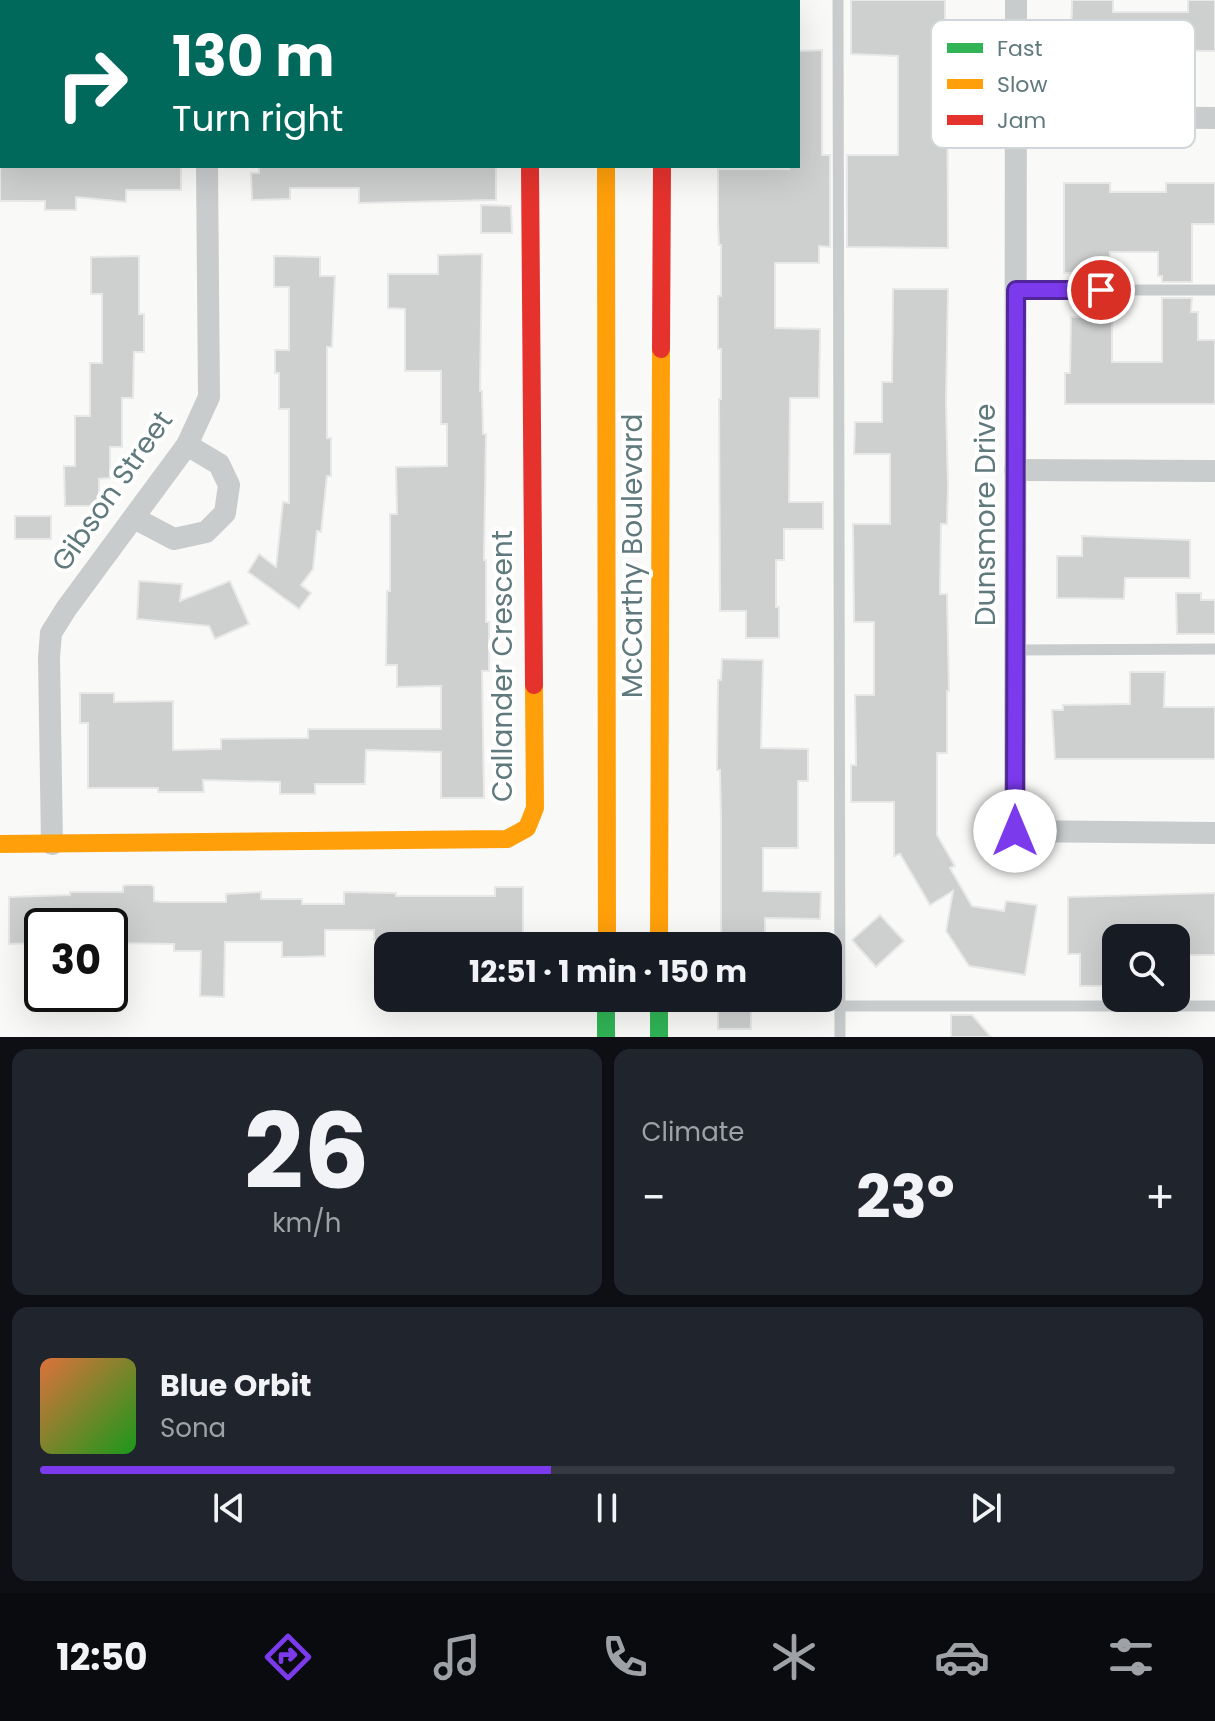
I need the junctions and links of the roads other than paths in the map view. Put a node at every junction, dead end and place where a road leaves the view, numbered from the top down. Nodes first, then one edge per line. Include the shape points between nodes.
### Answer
1 (838, 0) edge
2 (1195, 118) edge
3 (1215, 118) edge
4 (1016, 148) edge
5 (207, 168) edge
6 (530, 168) edge
7 (606, 168) edge
8 (662, 168) edge
9 (1016, 290) junction
10 (1215, 290) edge
11 (187, 445) junction
12 (1015, 470) junction
13 (1215, 471) edge
14 (134, 518) junction
15 (1215, 649) edge
16 (1015, 650) junction
17 (1215, 833) edge
18 (0, 844) edge
19 (52, 844) junction
20 (607, 932) edge
21 (659, 932) edge
22 (840, 932) edge
23 (842, 1006) edge
24 (1215, 1006) edge
25 (606, 1012) edge
26 (659, 1012) edge
27 (840, 1012) edge
28 (606, 1037) edge
29 (659, 1037) edge
30 (840, 1037) edge

1 - 22 lane
2 - 3 street
4 - 9 street, Dunsmore Drive
5 - 11 street, Gibson Street via 209,397
6 - 19 main road, Callander Crescent via 535,808 527,828 507,839
7 - 20 main road, McCarthy Boulevard
8 - 21 main road, McCarthy Boulevard
9 - 10 lane
9 - 12 street, Dunsmore Drive
11 - 14 street, Gibson Street
11 - 14 street via 219,464 229,485 225,513 206,532 174,539
12 - 13 street
12 - 16 street, Dunsmore Drive
14 - 19 street, Gibson Street via 51,633
15 - 16 lane
16 - 17 street, Dunsmore Drive via 1015,831
18 - 19 main road, Callander Crescent
23 - 24 lane
25 - 28 main road
26 - 29 main road
27 - 30 lane

